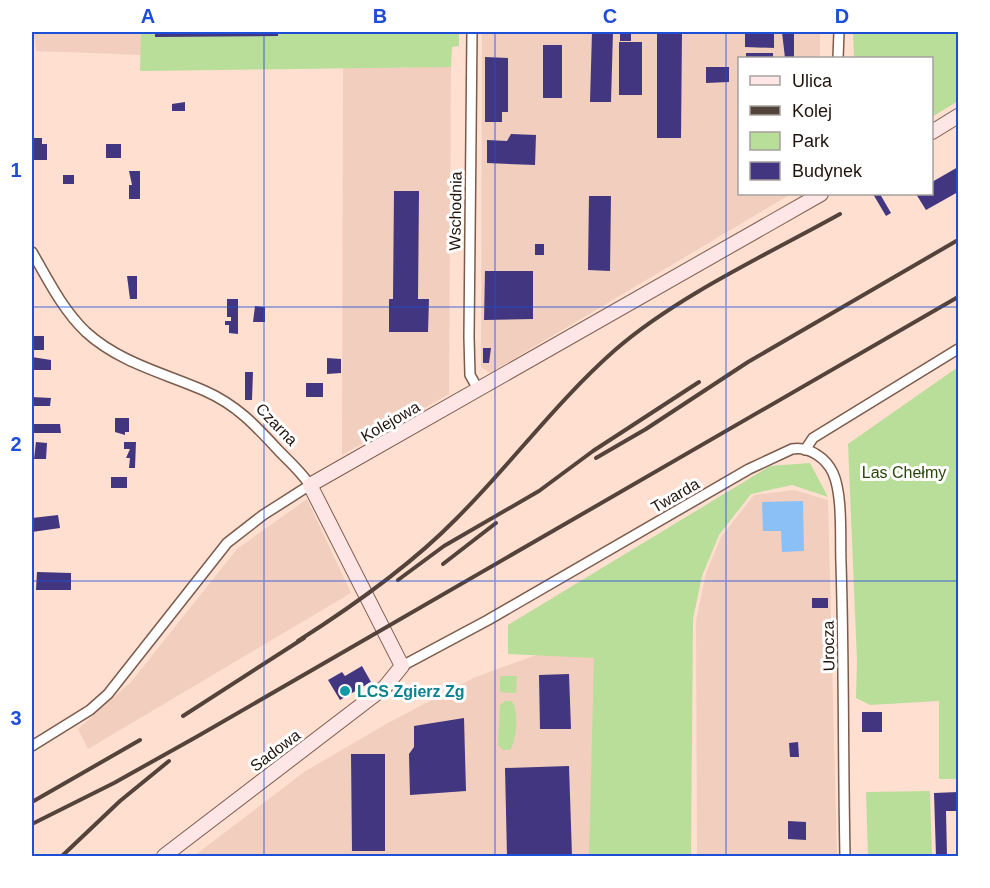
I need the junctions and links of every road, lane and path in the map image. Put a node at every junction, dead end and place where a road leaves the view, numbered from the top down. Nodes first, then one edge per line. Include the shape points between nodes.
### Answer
1 (472, 32) edge
2 (839, 32) edge
3 (838, 57) edge
4 (958, 116) edge
5 (933, 131) edge
6 (819, 195) edge
7 (32, 252) edge
8 (958, 349) edge
9 (478, 389) junction
10 (806, 450) junction
11 (310, 485) junction
12 (402, 666) junction
13 (32, 746) edge
14 (164, 856) edge
15 (845, 856) edge

1 - 9 street, Wschodnia via 469,346 470,375
2 - 3 street
4 - 5 street
6 - 9 street, Kolejowa
7 - 11 street, Czarna via 69,314 87,332 136,364 207,391 236,408
8 - 10 street via 813,438
9 - 11 street, Kolejowa
10 - 12 street, Twarda via 792,449 749,469 488,621
10 - 15 street, Urocza via 829,466 837,487 844,655
11 - 12 street, Czarna
11 - 13 street, Kolejowa via 227,543 108,694 90,710
12 - 14 street, Sadowa via 385,687

